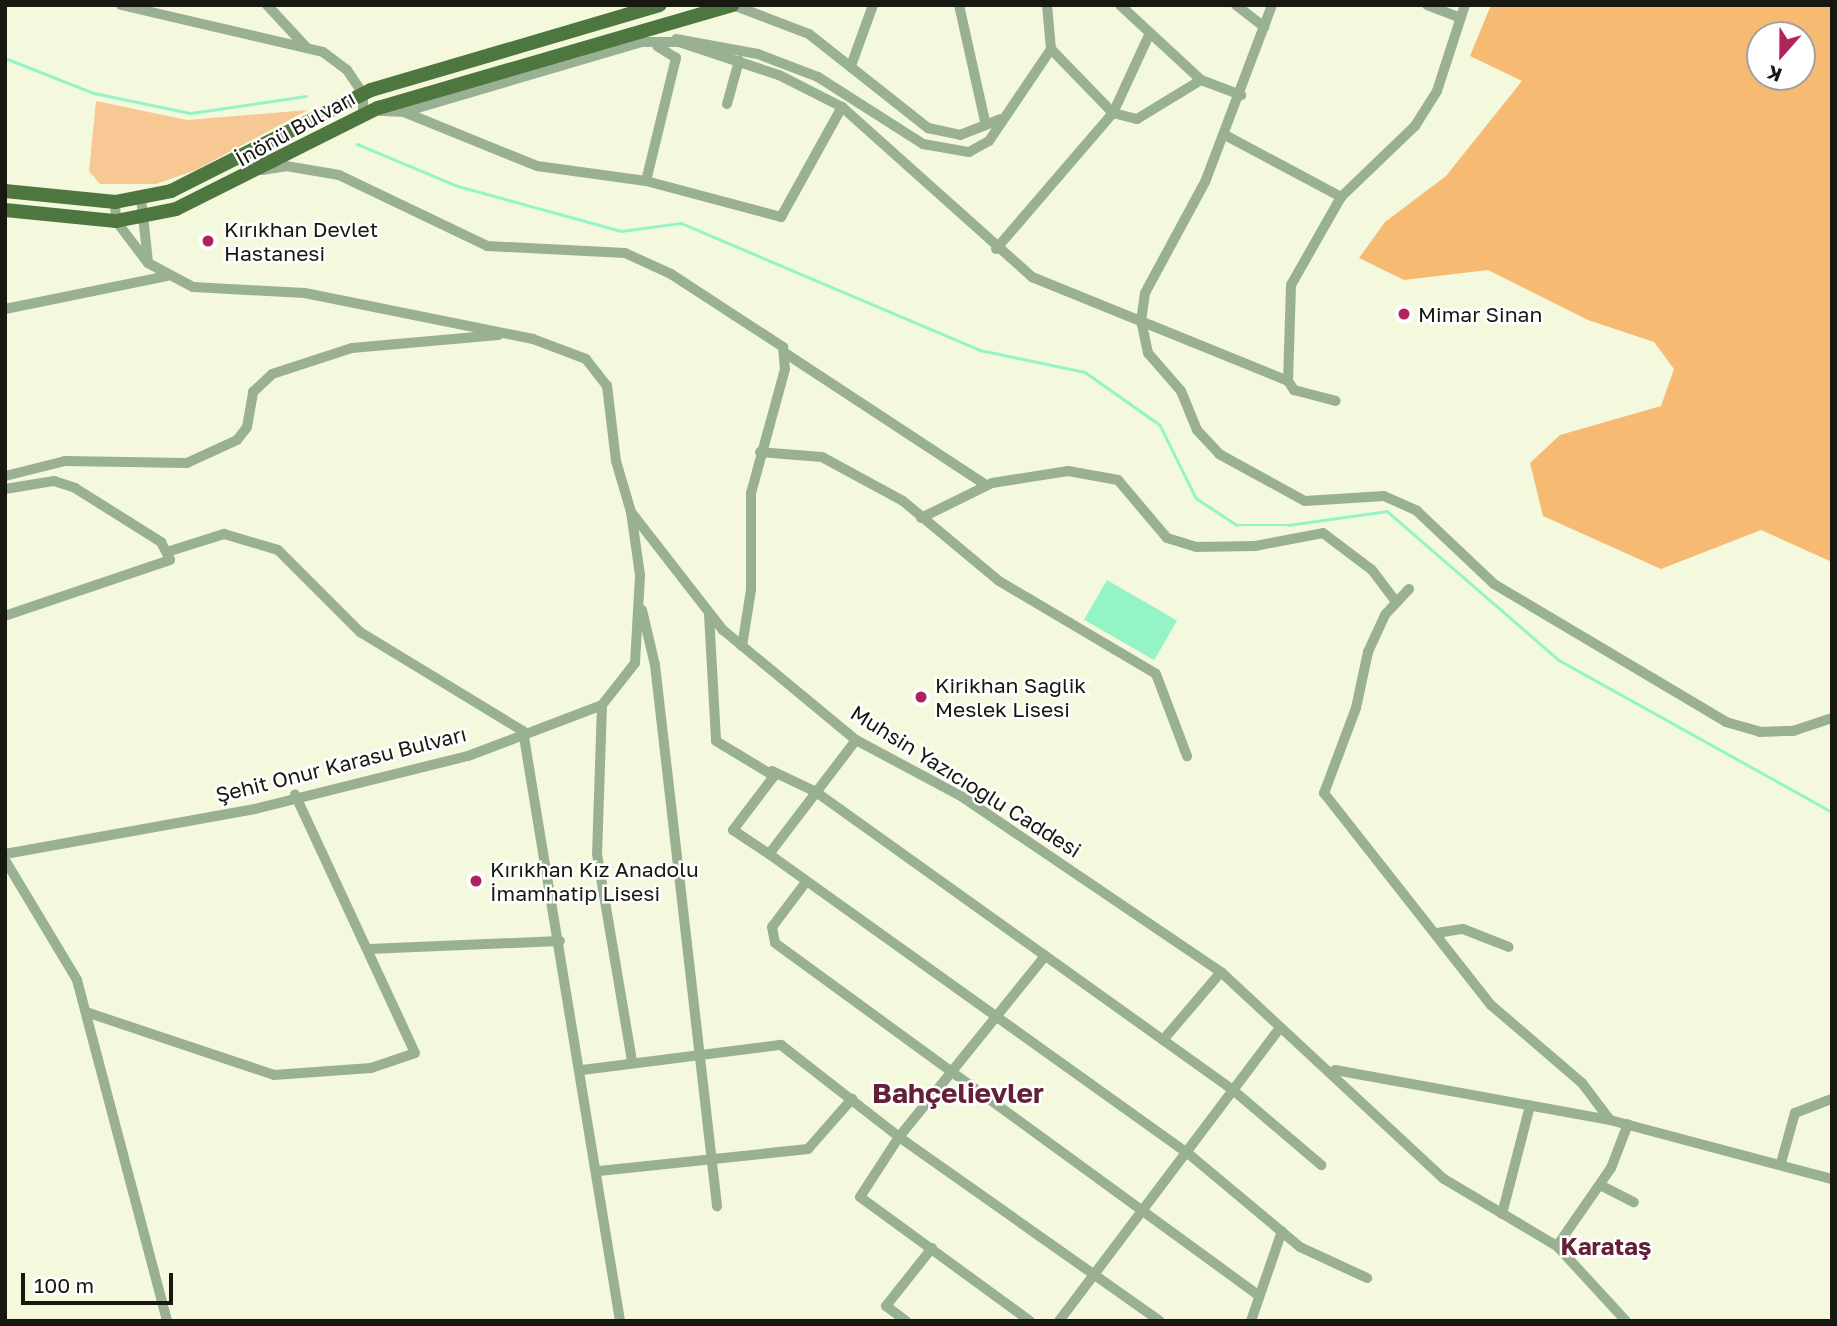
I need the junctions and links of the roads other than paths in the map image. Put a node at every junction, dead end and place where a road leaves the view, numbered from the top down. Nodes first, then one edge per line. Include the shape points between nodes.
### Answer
1 (121, 5) edge
2 (267, 5) edge
3 (660, 5) edge
4 (732, 5) edge
5 (873, 5) edge
6 (959, 5) edge
7 (1047, 5) edge
8 (1119, 5) edge
9 (1236, 5) edge
10 (1272, 5) edge
11 (1427, 5) edge
12 (1465, 5) edge
13 (1461, 18) junction
14 (1264, 27) junction
15 (1149, 35) junction
16 (642, 42) junction
17 (307, 48) junction
18 (1051, 49) junction
19 (739, 61) junction
20 (852, 63) junction
21 (1201, 80) junction
22 (363, 94) junction
23 (1241, 95) junction
24 (727, 104) dead end
25 (842, 107) junction
26 (373, 110) junction
27 (404, 113) junction
28 (1113, 113) junction
29 (1001, 119) junction
30 (985, 121) junction
31 (1225, 135) junction
32 (262, 170) junction
33 (646, 181) junction
34 (5, 191) edge
35 (141, 197) junction
36 (1341, 197) junction
37 (115, 202) junction
38 (5, 210) edge
39 (147, 215) junction
40 (116, 221) junction
41 (996, 249) junction
42 (148, 262) junction
43 (167, 276) junction
44 (5, 309) edge
45 (1141, 320) junction
46 (506, 333) junction
47 (785, 353) junction
48 (1288, 381) junction
49 (1336, 401) dead end
50 (760, 452) junction
51 (5, 476) edge
52 (986, 485) junction
53 (5, 489) edge
54 (631, 512) junction
55 (921, 518) junction
56 (170, 551) junction
57 (1409, 589) dead end
58 (638, 597) junction
59 (1395, 600) junction
60 (709, 614) junction
61 (5, 616) edge
62 (742, 646) junction
63 (601, 705) junction
64 (1832, 718) edge
65 (523, 731) junction
66 (856, 740) junction
67 (1187, 755) dead end
68 (772, 771) junction
69 (816, 792) junction
70 (295, 795) junction
71 (5, 853) edge
72 (769, 854) junction
73 (5, 860) edge
74 (806, 882) junction
75 (1437, 933) junction
76 (559, 941) junction
77 (1508, 947) dead end
78 (369, 949) junction
79 (1045, 956) junction
80 (1221, 971) junction
81 (86, 1012) junction
82 (999, 1015) junction
83 (1280, 1028) junction
84 (1163, 1040) junction
85 (700, 1051) junction
86 (632, 1061) junction
87 (1333, 1069) junction
88 (582, 1070) junction
89 (952, 1074) junction
90 (1233, 1090) junction
91 (852, 1099) junction
92 (1832, 1099) edge
93 (1530, 1106) junction
94 (1610, 1120) junction
95 (1628, 1124) junction
96 (899, 1138) junction
97 (1190, 1155) junction
98 (714, 1159) junction
99 (1781, 1163) junction
100 (1321, 1165) dead end
101 (598, 1171) junction
102 (1832, 1179) edge
103 (1600, 1185) junction
104 (1634, 1202) dead end
105 (717, 1206) dead end
106 (1144, 1211) junction
107 (1502, 1214) junction
108 (1282, 1231) junction
109 (1557, 1246) junction
110 (932, 1248) junction
111 (1094, 1273) junction
112 (1367, 1278) dead end
113 (1258, 1295) junction
114 (167, 1321) edge
115 (620, 1321) edge
116 (906, 1321) edge
117 (1030, 1321) edge
118 (1059, 1321) edge
119 (1160, 1321) edge
120 (1251, 1321) edge
121 (1626, 1321) edge

1 - 17 street
2 - 17 street
3 - 22 main road, İnönü Bulvarı
4 - 20 street via 808,34
4 - 26 main road, İnönü Bulvarı
5 - 20 street
6 - 30 street
7 - 18 street
8 - 15 street
9 - 14 street
10 - 14 street
11 - 13 street
12 - 13 street
13 - 36 street via 1437,91 1415,126
14 - 23 street
15 - 21 street
15 - 28 street
16 - 19 street via 679,42
16 - 27 street
16 - 29 street via 694,38 758,54 855,95 899,130 944,153 969,152 989,141
16 - 33 street via 670,49 676,58
17 - 22 street via 347,70
18 - 28 street
18 - 29 street
19 - 24 street
19 - 25 street
20 - 30 street via 928,128 960,135
21 - 23 street
21 - 28 street via 1145,118
22 - 26 street via 376,97
22 - 35 main road, İnönü Bulvarı via 223,169
23 - 31 street
25 - 33 street via 781,217
25 - 41 street
26 - 27 street
26 - 32 main road, İnönü Bulvarı
27 - 33 street via 537,166
28 - 41 street
29 - 30 street
31 - 36 street
31 - 45 street via 1145,293
32 - 39 main road, İnönü Bulvarı via 176,209
32 - 47 street via 286,166 340,176 487,246 625,253 671,274
34 - 37 main road, İnönü Bulvarı
35 - 37 main road, İnönü Bulvarı
35 - 39 street
36 - 48 street via 1291,285
37 - 40 street
38 - 40 main road, İnönü Bulvarı
39 - 40 main road, İnönü Bulvarı
39 - 42 street
40 - 42 street, Muhsin Yazıcıoğlu Caddesi
41 - 45 street via 1032,277
42 - 43 street, Muhsin Yazıcıoğlu Caddesi
43 - 44 street
43 - 46 street, Muhsin Yazıcıoğlu Caddesi via 192,287 304,293
45 - 48 street
45 - 64 street via 1155,366 1181,391 1197,430 1219,454 1274,489 1305,501 1384,496 1417,511 1494,584 1726,722 1760,732 1793,731
46 - 51 street via 352,348 272,374 253,392 247,427 237,440 187,463 65,460
46 - 54 street, Muhsin Yazıcıoğlu Caddesi via 586,359 607,386 616,461
47 - 50 street
47 - 52 street
48 - 49 street via 1294,390
50 - 55 street via 822,457 903,501
50 - 62 street
52 - 55 street
52 - 59 street via 1068,471 1118,480 1167,538 1196,547 1255,546 1323,533 1371,570
53 - 56 street via 54,481 75,488
54 - 58 street
54 - 60 street, Muhsin Yazıcıoğlu Caddesi via 657,537
55 - 67 street via 999,581 1156,674
56 - 61 street via 170,560 161,565
56 - 65 street via 223,534 278,550 377,645
57 - 59 street
58 - 63 street via 635,663
58 - 85 street via 654,665
59 - 75 street via 1368,652 1356,708 1324,793
60 - 62 street, Muhsin Yazıcıoğlu Caddesi
60 - 68 street via 716,741
62 - 66 street, Muhsin Yazıcıoğlu Caddesi
63 - 65 street, Şehit Onur Karasu Bulvarı
63 - 86 street via 597,854
65 - 70 street, Şehit Onur Karasu Bulvarı via 468,756
65 - 76 street
66 - 69 street
66 - 80 street, Muhsin Yazıcıoğlu Caddesi via 961,796
68 - 69 street
68 - 72 street via 733,830
69 - 72 street
69 - 79 street
70 - 71 street, Şehit Onur Karasu Bulvarı via 255,809
70 - 78 street
72 - 74 street
73 - 81 street via 65,957
74 - 82 street
74 - 89 street via 772,927 775,943
75 - 77 street via 1463,929
75 - 94 street via 1510,1026 1582,1083
76 - 78 street
76 - 88 street
78 - 81 street via 415,1043 408,1058 371,1068 262,1073
79 - 82 street
79 - 84 street
80 - 83 street, Muhsin Yazıcıoğlu Caddesi
80 - 84 street
81 - 114 street
82 - 89 street
82 - 97 street
83 - 87 street, Muhsin Yazıcıoğlu Caddesi
83 - 90 street
84 - 90 street
85 - 86 street
85 - 91 street via 781,1045
85 - 98 street
86 - 88 street
87 - 93 street
87 - 107 street, Muhsin Yazıcıoğlu Caddesi via 1444,1179
88 - 101 street
89 - 96 street
89 - 106 street
90 - 97 street
90 - 100 street
91 - 96 street
91 - 98 street via 808,1149
92 - 99 street via 1795,1113
93 - 94 street
93 - 107 street
94 - 95 street
95 - 99 street
95 - 103 street
96 - 110 street via 860,1197
96 - 111 street
97 - 106 street
97 - 108 street
98 - 101 street
98 - 105 street
99 - 102 street
101 - 115 street
103 - 104 street
103 - 109 street
106 - 111 street
106 - 113 street
107 - 109 street, Muhsin Yazıcıoğlu Caddesi
108 - 112 street via 1300,1247
108 - 113 street
109 - 121 street, Muhsin Yazıcıoğlu Caddesi
110 - 116 street via 886,1306
110 - 117 street
111 - 118 street
111 - 119 street
113 - 120 street

